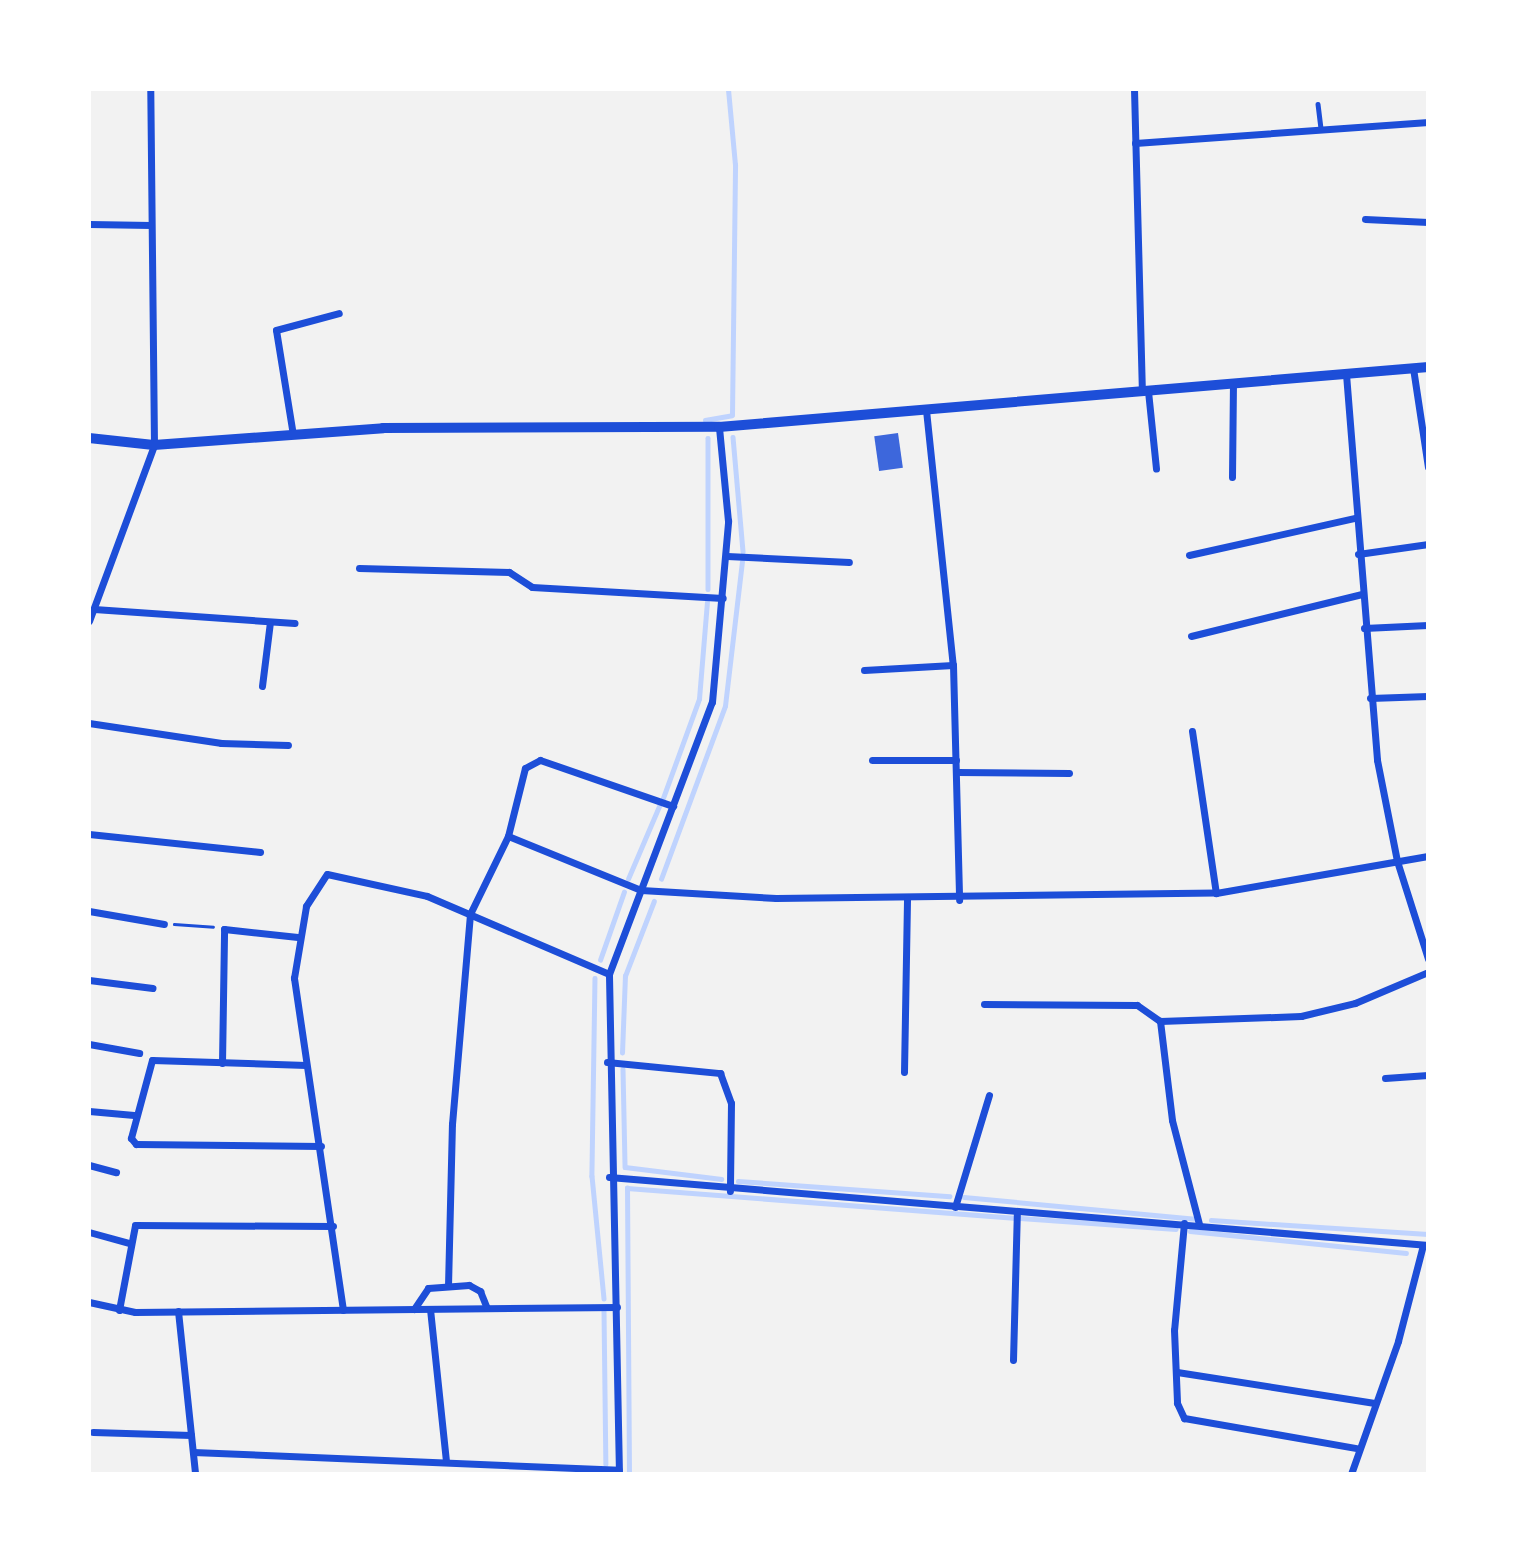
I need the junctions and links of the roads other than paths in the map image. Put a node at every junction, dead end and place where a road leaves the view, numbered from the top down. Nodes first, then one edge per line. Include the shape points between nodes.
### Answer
1 (150, 89) edge
2 (1134, 89) edge
3 (1318, 104) dead end
4 (1428, 122) edge
5 (1321, 129) junction
6 (1135, 143) junction
7 (1365, 219) dead end
8 (1428, 222) edge
9 (89, 224) edge
10 (151, 225) junction
11 (339, 313) dead end
12 (1428, 367) edge
13 (1413, 368) junction
14 (1346, 374) junction
15 (1233, 384) junction
16 (1145, 391) junction
17 (926, 410) junction
18 (719, 427) junction
19 (293, 435) junction
20 (89, 438) edge
21 (154, 445) junction
22 (1428, 467) edge
23 (1156, 469) dead end
24 (1232, 477) dead end
25 (1354, 518) junction
26 (1428, 544) edge
27 (1358, 554) junction
28 (1189, 555) dead end
29 (727, 556) junction
30 (849, 562) dead end
31 (359, 568) dead end
32 (1362, 594) junction
33 (723, 597) junction
34 (94, 609) junction
35 (89, 621) edge
36 (270, 622) junction
37 (295, 622) dead end
38 (1428, 625) edge
39 (1364, 628) junction
40 (1191, 636) dead end
41 (953, 666) junction
42 (864, 670) dead end
43 (262, 686) dead end
44 (1428, 696) edge
45 (1370, 698) junction
46 (89, 723) edge
47 (1192, 731) dead end
48 (288, 745) dead end
49 (872, 760) dead end
50 (956, 761) junction
51 (957, 772) junction
52 (1069, 773) dead end
53 (673, 806) junction
54 (89, 834) edge
55 (508, 836) junction
56 (260, 852) dead end
57 (1428, 856) edge
58 (1397, 861) junction
59 (641, 890) junction
60 (1216, 893) junction
61 (907, 898) junction
62 (960, 900) junction
63 (89, 911) edge
64 (470, 914) junction
65 (164, 924) road end
66 (298, 937) junction
67 (1428, 959) edge
68 (1428, 972) edge
69 (609, 974) junction
70 (89, 980) edge
71 (152, 988) dead end
72 (984, 1004) dead end
73 (1160, 1021) junction
74 (89, 1044) edge
75 (139, 1053) dead end
76 (607, 1062) junction
77 (222, 1063) junction
78 (306, 1065) junction
79 (904, 1072) dead end
80 (1428, 1075) edge
81 (1385, 1078) dead end
82 (989, 1095) dead end
83 (89, 1111) edge
84 (134, 1115) junction
85 (321, 1146) junction
86 (89, 1166) edge
87 (116, 1172) dead end
88 (609, 1177) junction
89 (730, 1191) junction
90 (955, 1207) junction
91 (1017, 1211) junction
92 (1184, 1223) junction
93 (1199, 1224) junction
94 (333, 1226) junction
95 (89, 1232) edge
96 (129, 1243) junction
97 (1425, 1245) edge
98 (448, 1286) junction
99 (89, 1302) edge
100 (617, 1307) junction
101 (487, 1308) junction
102 (414, 1309) junction
103 (430, 1309) junction
104 (119, 1310) junction
105 (343, 1310) junction
106 (178, 1311) junction
107 (1013, 1360) dead end
108 (1177, 1372) junction
109 (1375, 1403) junction
110 (93, 1432) dead end
111 (191, 1435) junction
112 (1356, 1448) junction
113 (193, 1452) junction
114 (446, 1461) junction
115 (504, 1464) junction
116 (619, 1472) edge
117 (195, 1474) edge
118 (505, 1474) edge
119 (1351, 1474) edge

1 - 10 street
2 - 6 street
3 - 5 lane
4 - 5 street
5 - 6 street
6 - 16 street
7 - 8 street
9 - 10 street
10 - 21 street
11 - 19 street via 276,330
12 - 13 street
13 - 14 street
13 - 22 street
14 - 15 street
14 - 25 street
15 - 16 street
15 - 24 street
16 - 17 street
16 - 23 street
17 - 18 street
17 - 41 street
18 - 19 street via 383,428
18 - 29 street
19 - 21 street
20 - 21 street
21 - 34 street
25 - 27 street
25 - 28 street
26 - 27 street
27 - 32 street
29 - 30 street
29 - 33 street
31 - 33 street via 509,572 533,587
32 - 39 street
32 - 40 street
33 - 53 street via 712,702
34 - 35 street
34 - 36 street
36 - 37 street
36 - 43 street
38 - 39 street
39 - 45 street
41 - 42 street
41 - 50 street
44 - 45 street
45 - 58 street
46 - 48 street via 221,743
47 - 60 street
49 - 50 street
50 - 51 street
51 - 52 street
51 - 62 street
53 - 55 street via 531,760
53 - 59 street
54 - 56 street
55 - 59 street
55 - 64 street
57 - 58 street
58 - 60 street
58 - 67 street
59 - 61 street
59 - 69 street
60 - 62 street
61 - 62 street
61 - 79 street
63 - 65 street
64 - 66 street via 427,896 327,874 306,906
64 - 69 street
64 - 98 street via 452,1124
66 - 77 street via 223,929
66 - 78 street via 294,978
68 - 73 street via 1354,1003 1301,1016
69 - 76 street
70 - 71 street
72 - 73 street via 1137,1005
73 - 93 street via 1172,1120
74 - 75 street
76 - 88 street
76 - 89 street via 720,1073 731,1103
77 - 78 street
77 - 84 street via 152,1060
78 - 85 street
80 - 81 street
82 - 90 street
83 - 84 street
84 - 85 street via 131,1138 136,1144
85 - 94 street
86 - 87 street
88 - 89 street
88 - 100 street
89 - 90 street
90 - 91 street
91 - 92 street
91 - 107 street
92 - 93 street
92 - 108 street via 1174,1306
93 - 97 street
94 - 96 street via 141,1223 132,1228
94 - 105 street
95 - 96 street
96 - 104 street
97 - 109 street
98 - 101 street via 480,1291
98 - 102 street via 428,1287
99 - 104 street
100 - 101 street
100 - 116 street
101 - 103 street
102 - 103 street
102 - 105 street
103 - 114 street
104 - 106 street
105 - 106 street
106 - 111 street
108 - 109 street
108 - 112 street via 1179,1410 1195,1424
109 - 112 street
110 - 111 street
111 - 113 street
112 - 119 street
113 - 114 street
113 - 117 street
114 - 115 street
115 - 116 street
115 - 118 street

